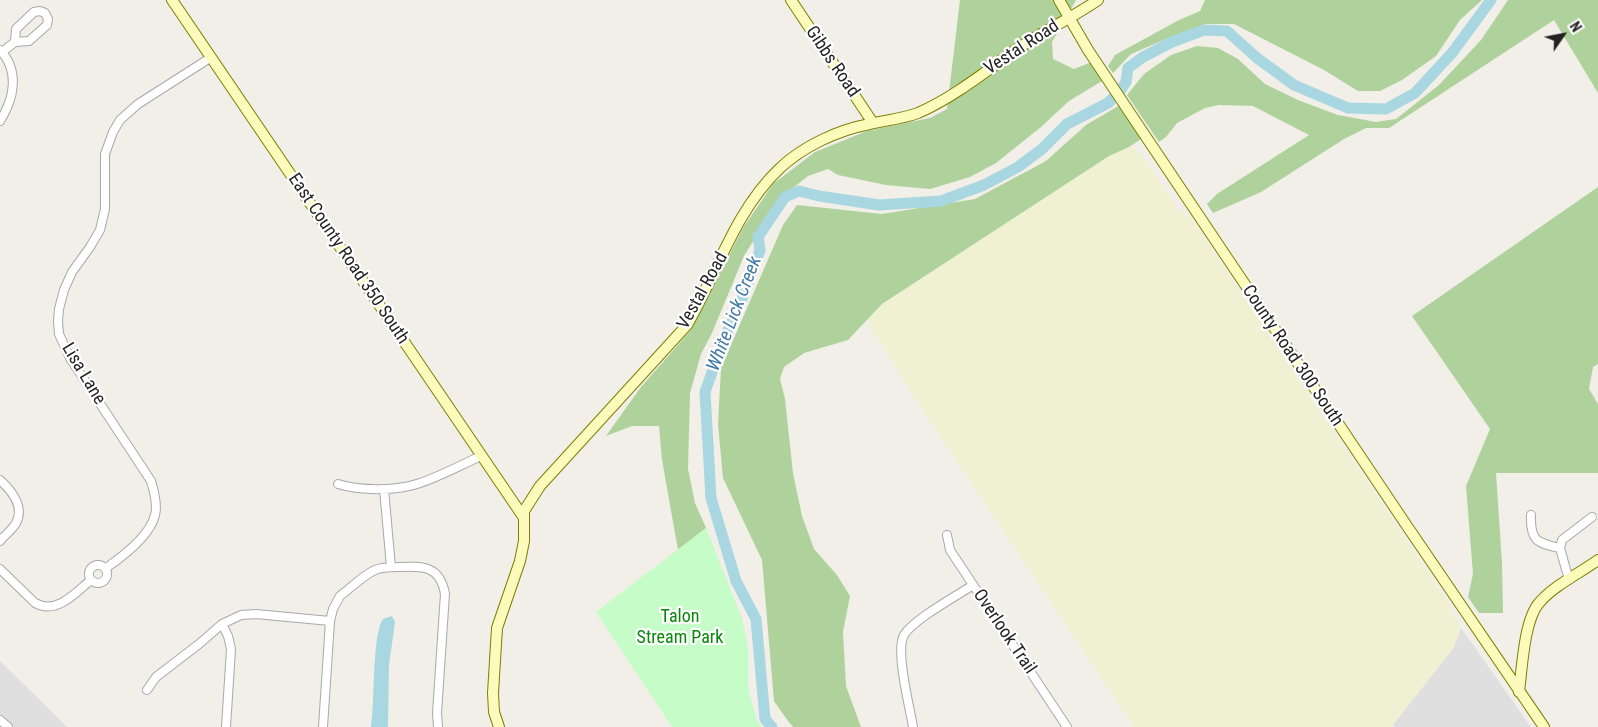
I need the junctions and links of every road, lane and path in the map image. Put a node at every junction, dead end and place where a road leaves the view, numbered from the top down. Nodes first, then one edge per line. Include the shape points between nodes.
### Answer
1 (172, 0) edge
2 (791, 0) edge
3 (1059, 0) edge
4 (1098, 0) edge
5 (1070, 17) junction
6 (15, 42) junction
7 (1, 51) edge
8 (210, 58) junction
9 (0, 121) edge
10 (873, 123) junction
11 (481, 456) junction
12 (0, 480) edge
13 (338, 484) dead end
14 (384, 489) junction
15 (1531, 515) dead end
16 (1592, 517) dead end
17 (524, 518) junction
18 (947, 535) dead end
19 (0, 541) edge
20 (1560, 548) junction
21 (1598, 560) edge
22 (391, 567) junction
23 (106, 568) junction
24 (0, 569) edge
25 (91, 580) junction
26 (1569, 580) junction
27 (973, 585) junction
28 (330, 621) junction
29 (222, 624) junction
30 (147, 690) dead end
31 (1519, 692) junction
32 (0, 720) edge
33 (8, 727) edge
34 (226, 727) edge
35 (323, 727) edge
36 (438, 727) edge
37 (499, 727) edge
38 (913, 727) edge
39 (1067, 727) edge
40 (1544, 727) edge

1 - 8 street, East County Road 350 South
2 - 10 street, Gibbs Road
3 - 5 street, County Road 300 South
4 - 5 street, Vestal Road
5 - 10 street, Vestal Road via 919,112
5 - 31 street, County Road 300 South via 1134,119
6 - 6 street via 16,30 34,12 40,10 45,13 47,25 29,41
6 - 7 street
7 - 9 street via 10,62 14,77 11,97
8 - 11 street, East County Road 350 South
8 - 23 street, Lisa Lane via 138,104 120,120 105,154 105,209 100,230 72,272 59,309 59,334 70,358 151,481 154,491 156,514 150,527 142,538
10 - 17 street, Vestal Road via 842,132 797,154 766,182 744,214 687,325 540,486 526,505
11 - 14 street via 419,484
11 - 17 street, East County Road 350 South
12 - 19 street via 18,503 19,512 17,522
13 - 14 street
14 - 22 street
15 - 20 street via 1536,540
16 - 20 street via 1562,540
17 - 37 street, Vestal Road via 520,561 497,628 493,693
18 - 27 street, Overlook Trail via 950,550
20 - 26 street
21 - 26 street
22 - 28 street via 372,571 340,596 332,608
22 - 36 street via 425,567 437,574 444,586
23 - 25 street via 92,567
23 - 25 street via 108,576 104,582 98,584
24 - 25 street via 42,607 62,603
26 - 31 street via 1548,594 1532,615 1526,634
27 - 38 street via 910,627 902,640 901,657
27 - 39 street, Overlook Trail
28 - 29 street via 256,614 241,615
28 - 35 street
29 - 30 street via 156,677
29 - 34 street via 231,649
31 - 40 street, County Road 300 South
32 - 33 street

